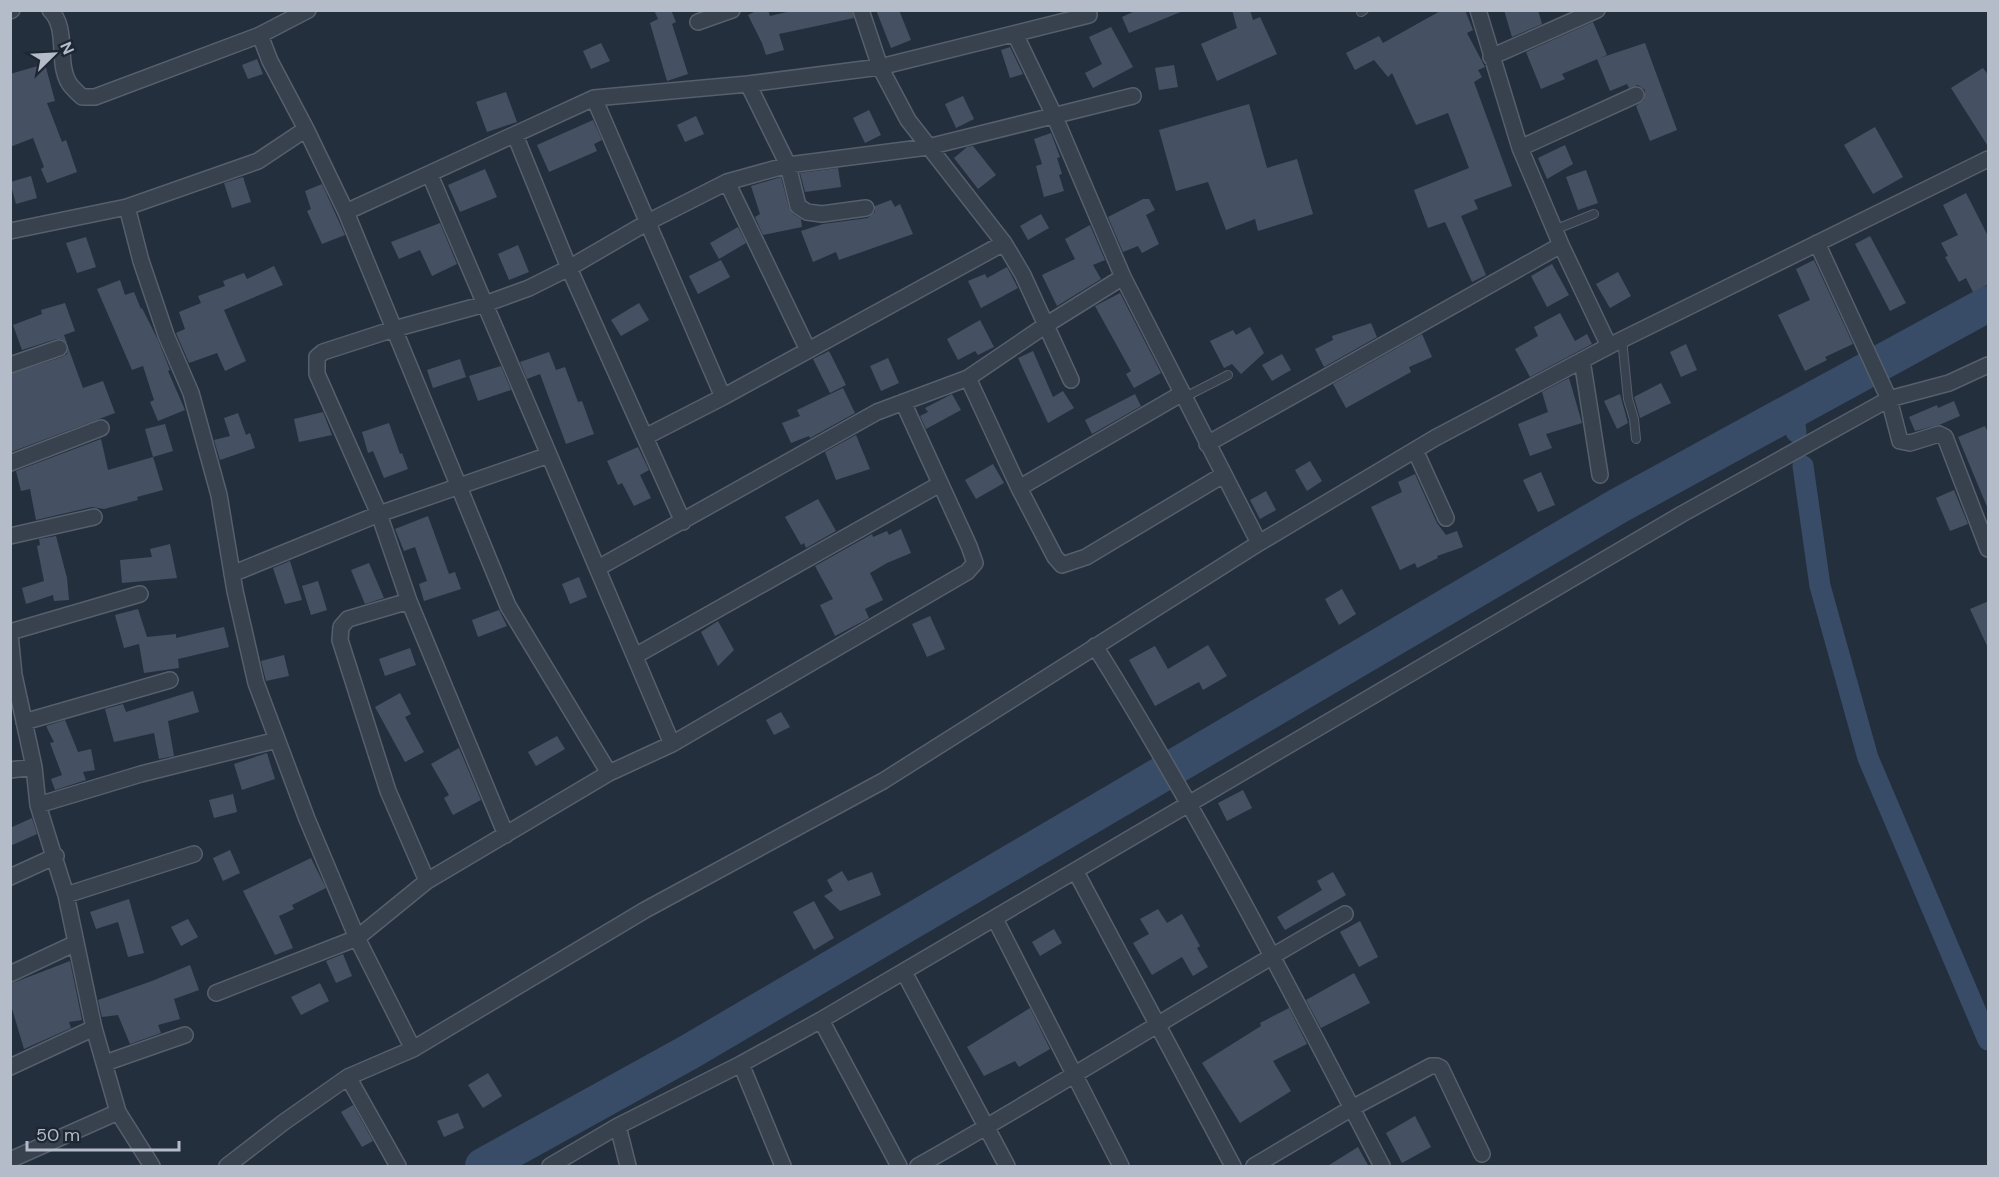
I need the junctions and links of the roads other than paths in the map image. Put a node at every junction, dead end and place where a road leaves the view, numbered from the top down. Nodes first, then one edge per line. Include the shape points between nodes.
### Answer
1 (50, 10) edge
2 (732, 10) edge
3 (861, 10) edge
4 (1478, 10) edge
5 (1597, 10) edge
6 (307, 11) edge
7 (1089, 15) dead end
8 (698, 22) dead end
9 (1016, 34) junction
10 (260, 35) junction
11 (1491, 57) junction
12 (880, 67) junction
13 (748, 84) junction
14 (1636, 95) dead end
15 (1133, 96) dead end
16 (594, 98) junction
17 (1054, 116) junction
18 (306, 129) junction
19 (514, 135) junction
20 (928, 147) junction
21 (1520, 148) junction
22 (1989, 159) edge
23 (788, 165) junction
24 (430, 175) junction
25 (727, 182) junction
26 (127, 207) junction
27 (866, 208) dead end
28 (346, 213) junction
29 (1594, 214) dead end
30 (648, 222) junction
31 (1554, 230) junction
32 (10, 231) edge
33 (1004, 243) junction
34 (1817, 243) junction
35 (1561, 245) junction
36 (569, 268) junction
37 (1123, 277) junction
38 (485, 304) junction
39 (1046, 325) junction
40 (394, 329) junction
41 (1615, 342) junction
42 (59, 348) dead end
43 (808, 350) junction
44 (1582, 360) junction
45 (10, 365) edge
46 (1989, 365) edge
47 (1228, 375) dead end
48 (968, 378) junction
49 (1071, 380) dead end
50 (1182, 396) junction
51 (723, 397) junction
52 (1889, 399) junction
53 (903, 402) junction
54 (102, 428) dead end
55 (645, 437) junction
56 (1636, 439) dead end
57 (1207, 444) junction
58 (1415, 450) junction
59 (549, 455) junction
60 (10, 463) edge
61 (1223, 475) junction
62 (1600, 475) dead end
63 (940, 484) junction
64 (459, 485) junction
65 (1019, 488) junction
66 (379, 514) junction
67 (94, 517) dead end
68 (1446, 518) dead end
69 (683, 522) junction
70 (10, 536) edge
71 (1258, 543) junction
72 (1989, 549) edge
73 (598, 568) junction
74 (232, 574) junction
75 (140, 594) dead end
76 (409, 601) junction
77 (10, 633) edge
78 (1095, 646) junction
79 (634, 656) junction
80 (12, 676) edge
81 (170, 680) dead end
82 (24, 722) junction
83 (277, 740) junction
84 (672, 744) junction
85 (34, 767) junction
86 (10, 770) edge
87 (609, 773) junction
88 (1190, 804) junction
89 (38, 805) junction
90 (506, 835) junction
91 (194, 854) dead end
92 (56, 856) junction
93 (1076, 872) junction
94 (10, 877) edge
95 (427, 881) junction
96 (66, 895) junction
97 (1345, 914) dead end
98 (995, 919) junction
99 (357, 938) junction
100 (76, 943) junction
101 (1273, 955) junction
102 (904, 972) junction
103 (10, 974) edge
104 (216, 993) dead end
105 (821, 1020) junction
106 (1157, 1023) junction
107 (94, 1028) junction
108 (185, 1035) dead end
109 (413, 1049) junction
110 (105, 1063) junction
111 (741, 1064) junction
112 (10, 1067) edge
113 (1074, 1075) junction
114 (348, 1077) junction
115 (1352, 1108) junction
116 (118, 1112) junction
117 (618, 1126) junction
118 (986, 1128) junction
119 (1482, 1154) dead end
120 (10, 1160) edge
121 (152, 1167) edge
122 (227, 1167) edge
123 (398, 1167) edge
124 (550, 1167) edge
125 (628, 1167) edge
126 (783, 1167) edge
127 (898, 1167) edge
128 (918, 1167) edge
129 (1007, 1167) edge
130 (1121, 1167) edge
131 (1233, 1167) edge
132 (1254, 1167) edge
133 (1382, 1167) edge

1 - 10 street via 60,28 69,84 82,97 95,97
2 - 8 street
3 - 12 street
4 - 11 street
5 - 11 street
6 - 10 street
7 - 9 street
9 - 12 street
9 - 17 street
10 - 18 street
11 - 21 street
12 - 13 street
12 - 20 street via 908,120
13 - 16 street
13 - 23 street
14 - 21 street
15 - 17 street
16 - 19 street
16 - 30 street
17 - 20 street
17 - 37 street
18 - 26 street via 258,161
18 - 28 street
19 - 24 street
19 - 36 street
20 - 23 street
20 - 33 street
21 - 31 street
22 - 34 street
23 - 25 street
23 - 27 street via 798,206 807,212 822,214
24 - 28 street
24 - 38 street
25 - 30 street
25 - 43 street
26 - 32 street
26 - 74 street via 166,335 191,393 219,495
28 - 40 street
29 - 31 lane
30 - 36 street
30 - 51 street
31 - 35 street
33 - 39 street
33 - 43 street
34 - 41 street
34 - 52 street
35 - 41 street
35 - 57 street
36 - 38 street
36 - 55 street
37 - 39 street
37 - 50 street
38 - 40 street
38 - 59 street
39 - 48 street
39 - 49 street
40 - 64 street
40 - 66 street via 323,352 316,363 317,374
41 - 44 street
41 - 56 lane via 1635,419
42 - 45 street
43 - 51 street
44 - 58 street
44 - 62 street
46 - 52 street via 1949,383
47 - 50 lane
48 - 53 street
48 - 65 street
50 - 57 street
50 - 65 street
51 - 55 street
52 - 72 street via 1900,441 1910,443 1939,434 1944,437
52 - 88 street via 1682,514
53 - 63 street
53 - 69 street via 877,412
54 - 60 street
55 - 69 street
57 - 61 street
58 - 68 street
58 - 71 street
59 - 64 street
59 - 73 street
61 - 65 street via 1086,557 1062,565
61 - 71 street
63 - 79 street
63 - 84 street via 975,563 967,572
64 - 66 street
64 - 87 street via 508,606
66 - 74 street
66 - 76 street
67 - 70 street
69 - 73 street
71 - 78 street
73 - 79 street
74 - 83 street via 256,683
75 - 77 street
76 - 90 street
76 - 95 street via 348,619 341,627 340,640 388,791
77 - 80 street
78 - 88 street
78 - 109 street via 883,781 645,910
79 - 84 street
80 - 82 street
81 - 82 street
82 - 85 street
83 - 89 street
83 - 99 street
84 - 87 street
85 - 86 street
85 - 89 street
87 - 90 street
88 - 93 street
88 - 101 street
89 - 92 street
90 - 95 street
91 - 96 street
92 - 94 street
92 - 96 street
93 - 98 street
93 - 106 street
95 - 99 street
96 - 100 street
97 - 101 street
98 - 102 street
98 - 113 street
99 - 104 street
99 - 109 street
100 - 103 street
100 - 107 street
101 - 106 street
101 - 115 street
102 - 105 street
102 - 118 street
105 - 111 street
105 - 127 street
106 - 113 street
106 - 131 street
107 - 110 street
107 - 112 street
108 - 110 street
109 - 114 street
110 - 116 street
111 - 117 street
111 - 126 street
113 - 118 street
113 - 130 street
114 - 122 street
114 - 123 street
115 - 119 street via 1437,1066
115 - 132 street
115 - 133 street
116 - 120 street
116 - 121 street
117 - 124 street
117 - 125 street
118 - 128 street
118 - 129 street

